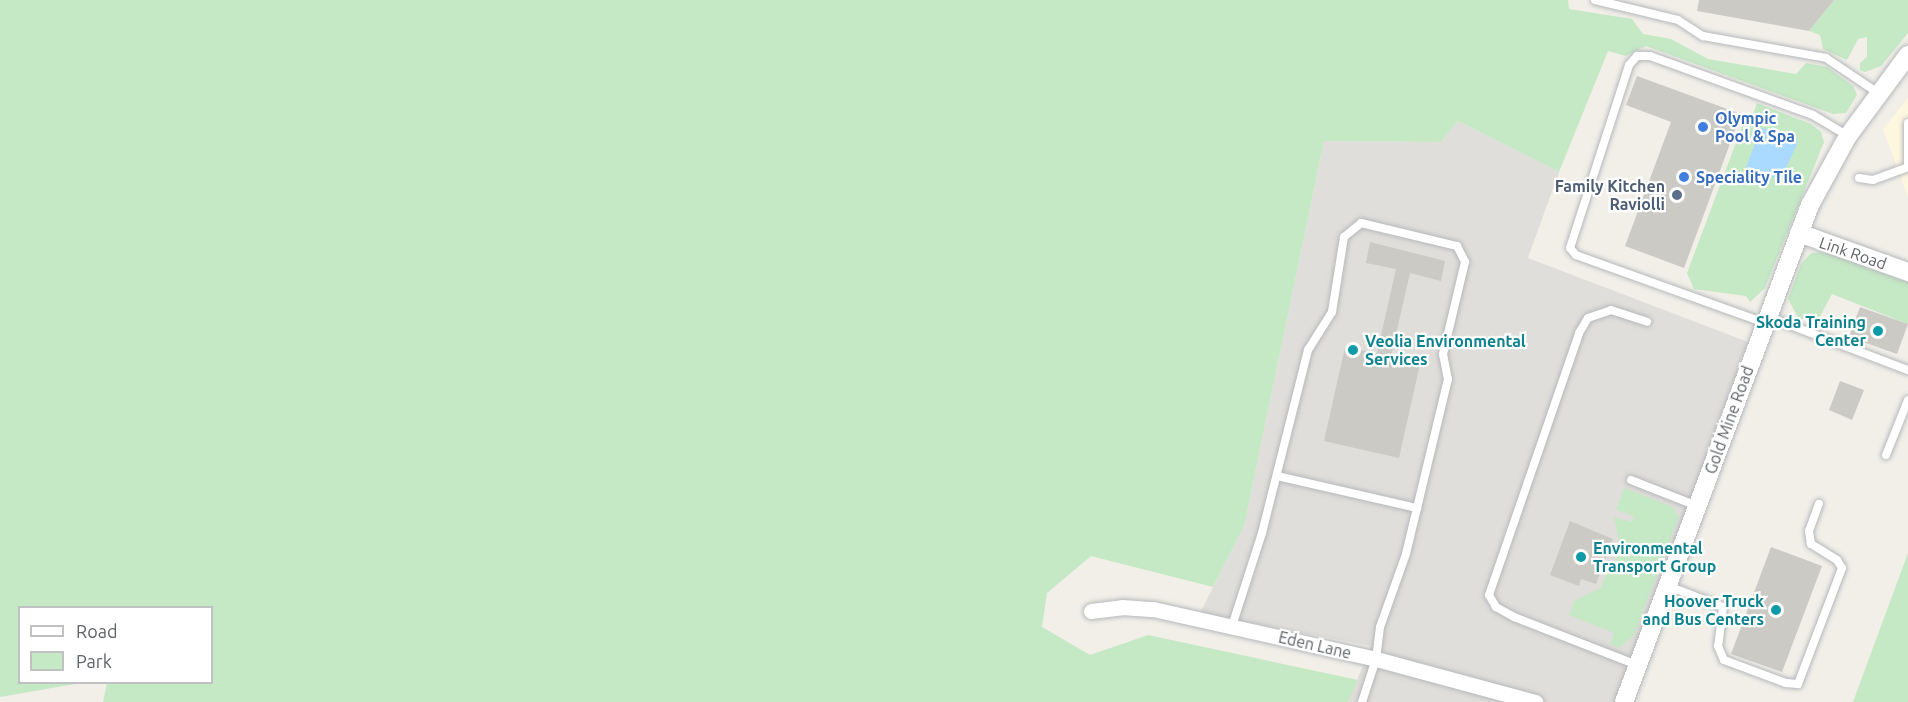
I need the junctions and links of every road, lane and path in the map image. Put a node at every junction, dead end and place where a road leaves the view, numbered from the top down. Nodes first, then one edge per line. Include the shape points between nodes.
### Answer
1 (1595, 0) edge
2 (1908, 55) edge
3 (1878, 93) junction
4 (1908, 123) edge
5 (1848, 136) junction
6 (1908, 166) edge
7 (1859, 178) dead end
8 (1799, 233) junction
9 (1907, 270) edge
10 (1766, 320) junction
11 (1647, 322) dead end
12 (1908, 370) edge
13 (1908, 400) edge
14 (1886, 455) dead end
15 (1277, 476) junction
16 (1631, 480) dead end
17 (1819, 504) dead end
18 (1697, 506) junction
19 (1417, 508) junction
20 (1668, 585) junction
21 (1091, 611) dead end
22 (1232, 626) junction
23 (1376, 659) junction
24 (1638, 665) junction
25 (1362, 702) edge
26 (1531, 702) edge
27 (1624, 702) edge

1 - 3 lane via 1678,20 1703,36 1826,58
2 - 3 street, Gold Mine Road
3 - 5 street, Gold Mine Road
4 - 6 lane
5 - 8 street, Gold Mine Road
5 - 10 lane via 1813,115 1650,56 1637,56 1629,65 1570,248 1576,255
6 - 7 lane via 1874,180
8 - 9 street, Link Road
8 - 10 street, Gold Mine Road
10 - 12 lane
10 - 18 street, Gold Mine Road
11 - 24 lane via 1611,310 1588,318 1579,333 1489,595 1496,607 1514,617
13 - 14 lane
15 - 19 lane
15 - 19 lane via 1308,350 1332,312 1346,233 1361,223 1447,242 1462,250 1465,262 1443,354 1448,379
15 - 22 lane
16 - 18 lane
17 - 20 lane via 1809,531 1811,544 1837,560 1842,568 1798,684 1724,660 1718,646 1723,607
18 - 20 street, Gold Mine Road
19 - 23 lane via 1380,627
20 - 24 street, Gold Mine Road
21 - 22 street, Eden Lane via 1137,607
22 - 23 street, Eden Lane
23 - 25 lane
23 - 26 street, Eden Lane
24 - 27 street, Gold Mine Road

